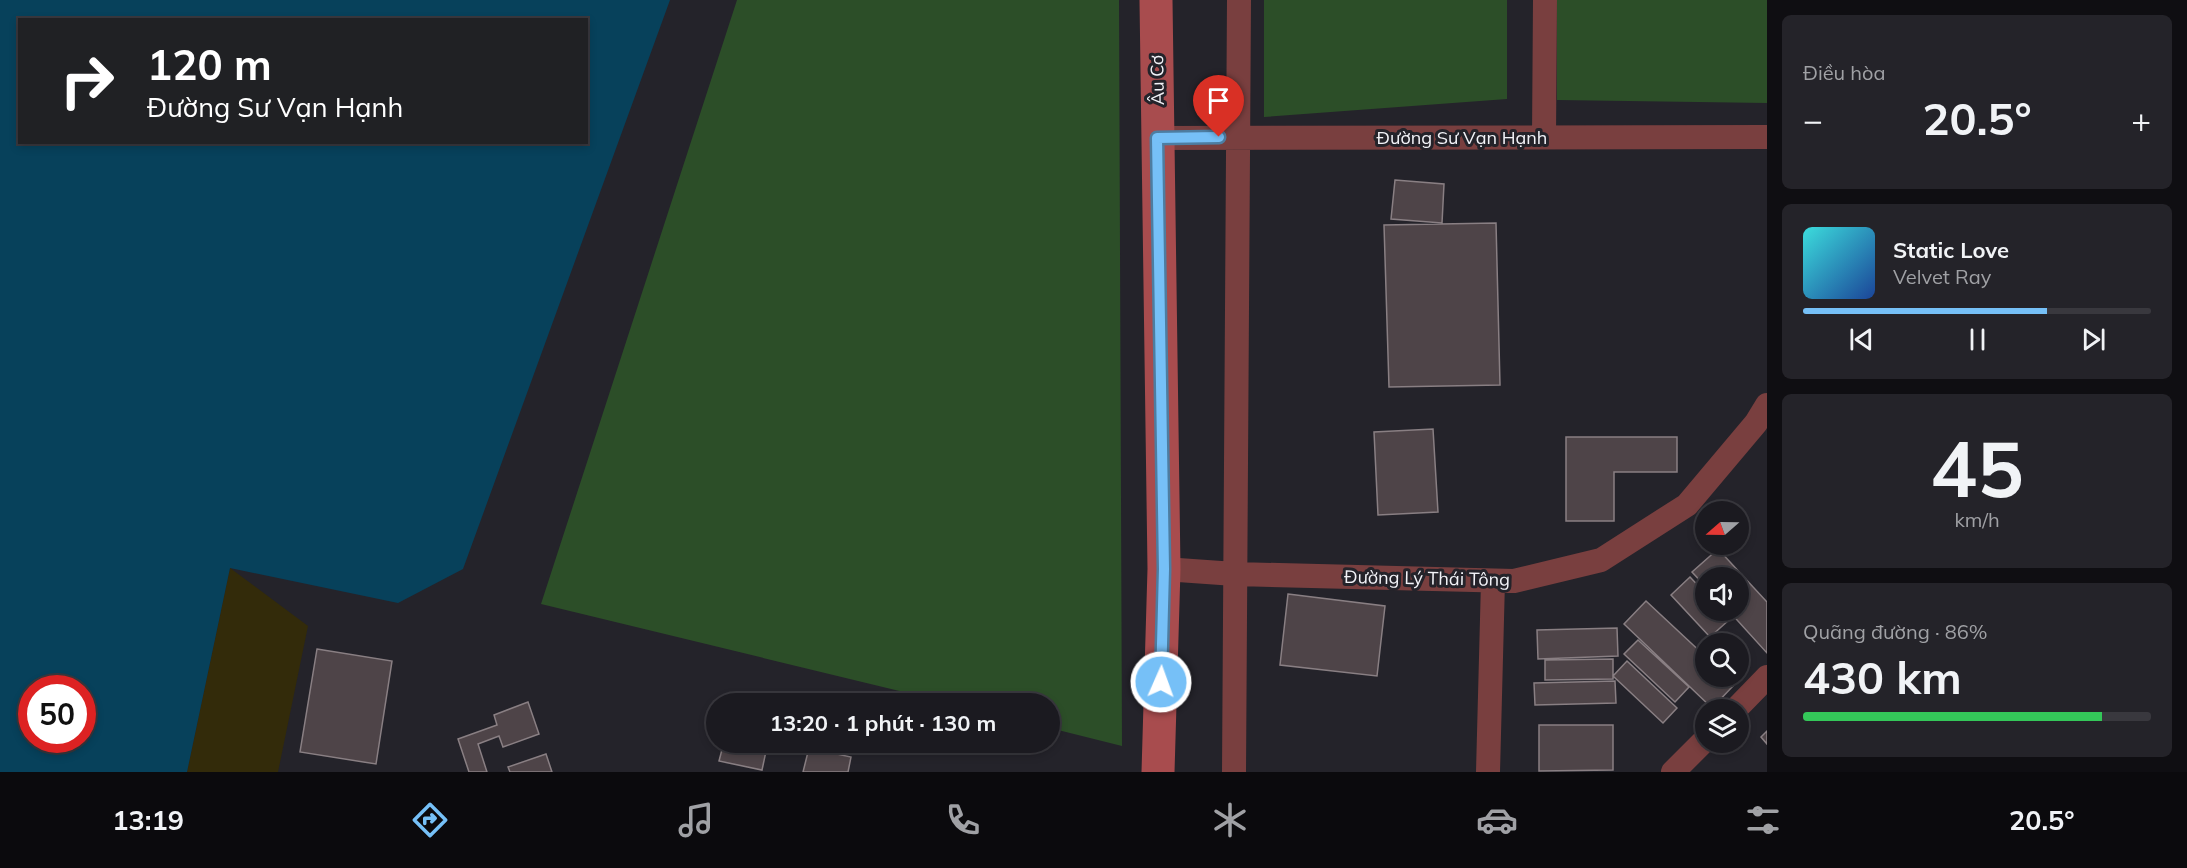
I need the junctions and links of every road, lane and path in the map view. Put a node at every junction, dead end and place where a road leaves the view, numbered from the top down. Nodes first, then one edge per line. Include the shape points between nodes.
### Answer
1 (1156, 0) edge
2 (1239, 0) edge
3 (1545, 0) edge
4 (1239, 137) junction
5 (1544, 137) junction
6 (1767, 137) edge
7 (1157, 138) junction
8 (1767, 405) edge
9 (1164, 569) junction
10 (1235, 574) junction
11 (1493, 581) junction
12 (1767, 677) edge
13 (1746, 699) edge
14 (1695, 750) edge
15 (1158, 772) edge
16 (1234, 772) edge
17 (1488, 772) edge
18 (1673, 772) edge

1 - 7 main road, Âu Cơ
2 - 4 street
3 - 5 street
4 - 5 street, Đường Sư Vạn Hạnh
4 - 7 street, Đường Sư Vạn Hạnh
4 - 10 street
5 - 6 street, Đường Sư Vạn Hạnh
7 - 9 main road, Âu Cơ
8 - 11 street, Đường Lý Thái Tông via 1687,504 1602,561 1514,581
9 - 10 street, Đường Lý Thái Tông
9 - 15 main road, Âu Cơ
10 - 11 street, Đường Lý Thái Tông
10 - 16 street
11 - 17 street
12 - 13 street
14 - 18 street

